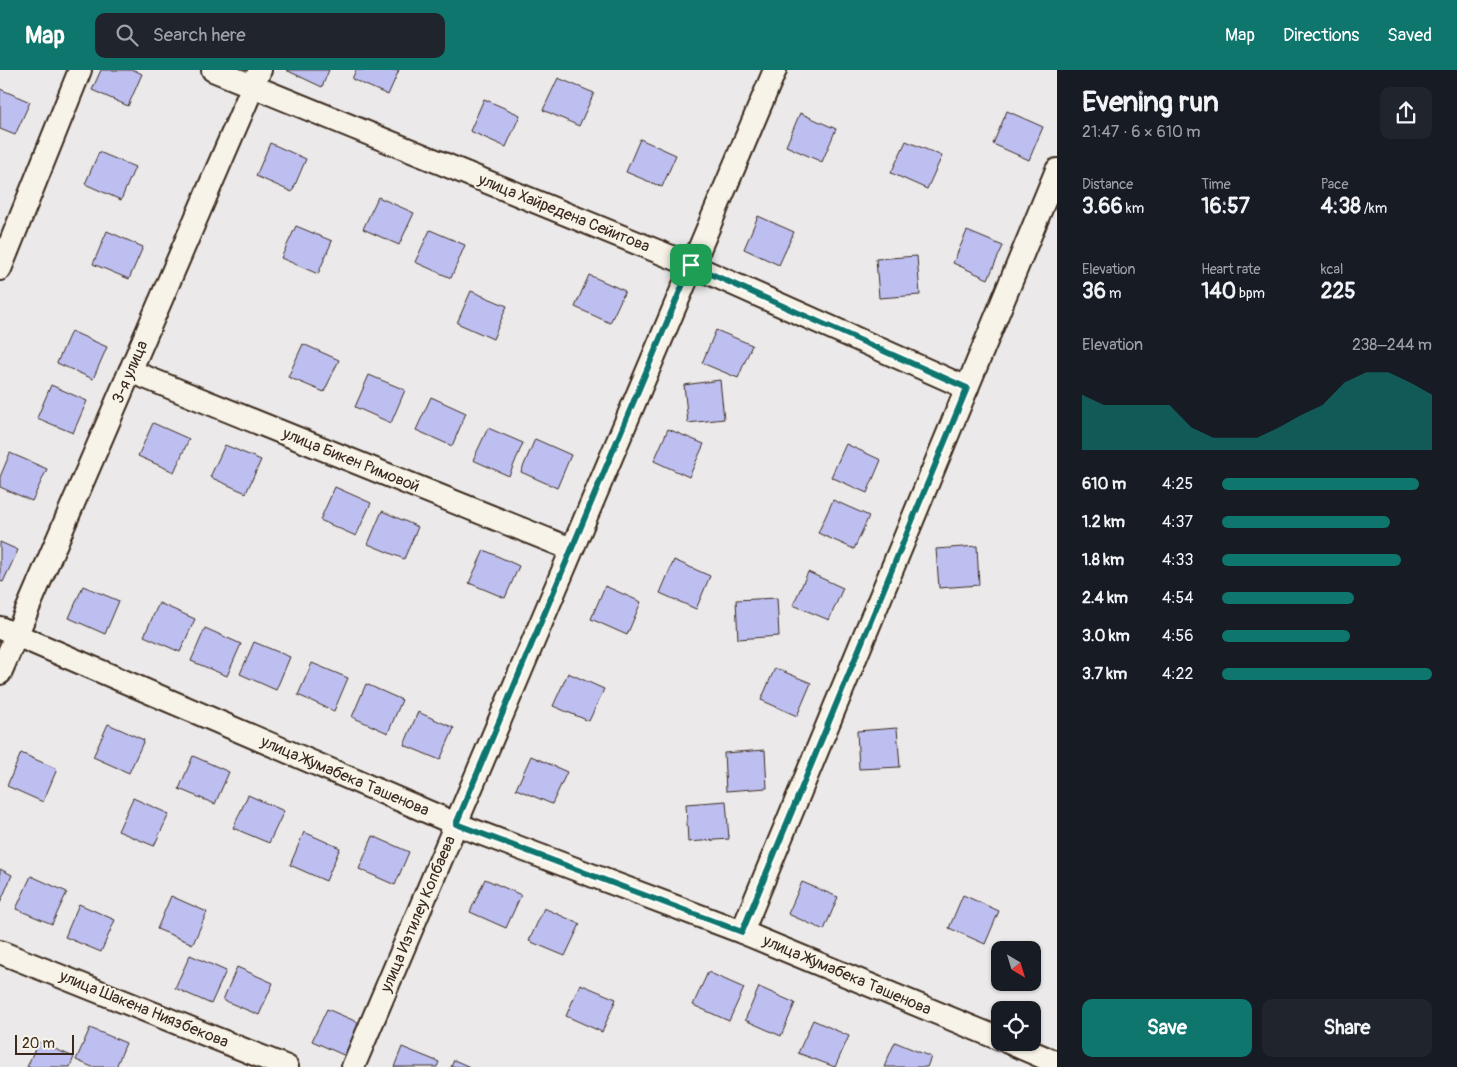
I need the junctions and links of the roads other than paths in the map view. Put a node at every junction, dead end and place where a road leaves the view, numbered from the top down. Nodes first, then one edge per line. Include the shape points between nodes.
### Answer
1 (80, 70) edge
2 (213, 70) edge
3 (775, 70) edge
4 (256, 78) edge
5 (1057, 170) edge
6 (691, 265) junction
7 (0, 269) edge
8 (130, 371) junction
9 (967, 388) junction
10 (571, 549) junction
11 (8, 631) edge
12 (0, 674) edge
13 (456, 824) junction
14 (742, 932) junction
15 (0, 952) edge
16 (991, 1035) edge
17 (1029, 1051) edge
18 (1057, 1063) edge
19 (287, 1067) edge
20 (353, 1067) edge

1 - 7 street
2 - 4 street, улица Хайредена Сейитова
3 - 6 street, улица Изтилеу Копбаева
4 - 6 street, улица Хайредена Сейитова
4 - 8 street, 3-я улица
5 - 9 street
6 - 9 street, улица Хайредена Сейитова
6 - 10 street, улица Изтилеу Копбаева
8 - 10 street, улица Бикен Римовой
8 - 11 street, 3-я улица
9 - 14 street
10 - 13 street, улица Изтилеу Копбаева
11 - 12 street, 3-я улица
11 - 13 street, улица Жумабека Ташенова
13 - 14 street, улица Жумабека Ташенова
13 - 20 street, улица Изтилеу Копбаева
14 - 16 street, улица Жумабека Ташенова
15 - 19 street, улица Шакена Ниязбекова
17 - 18 street

